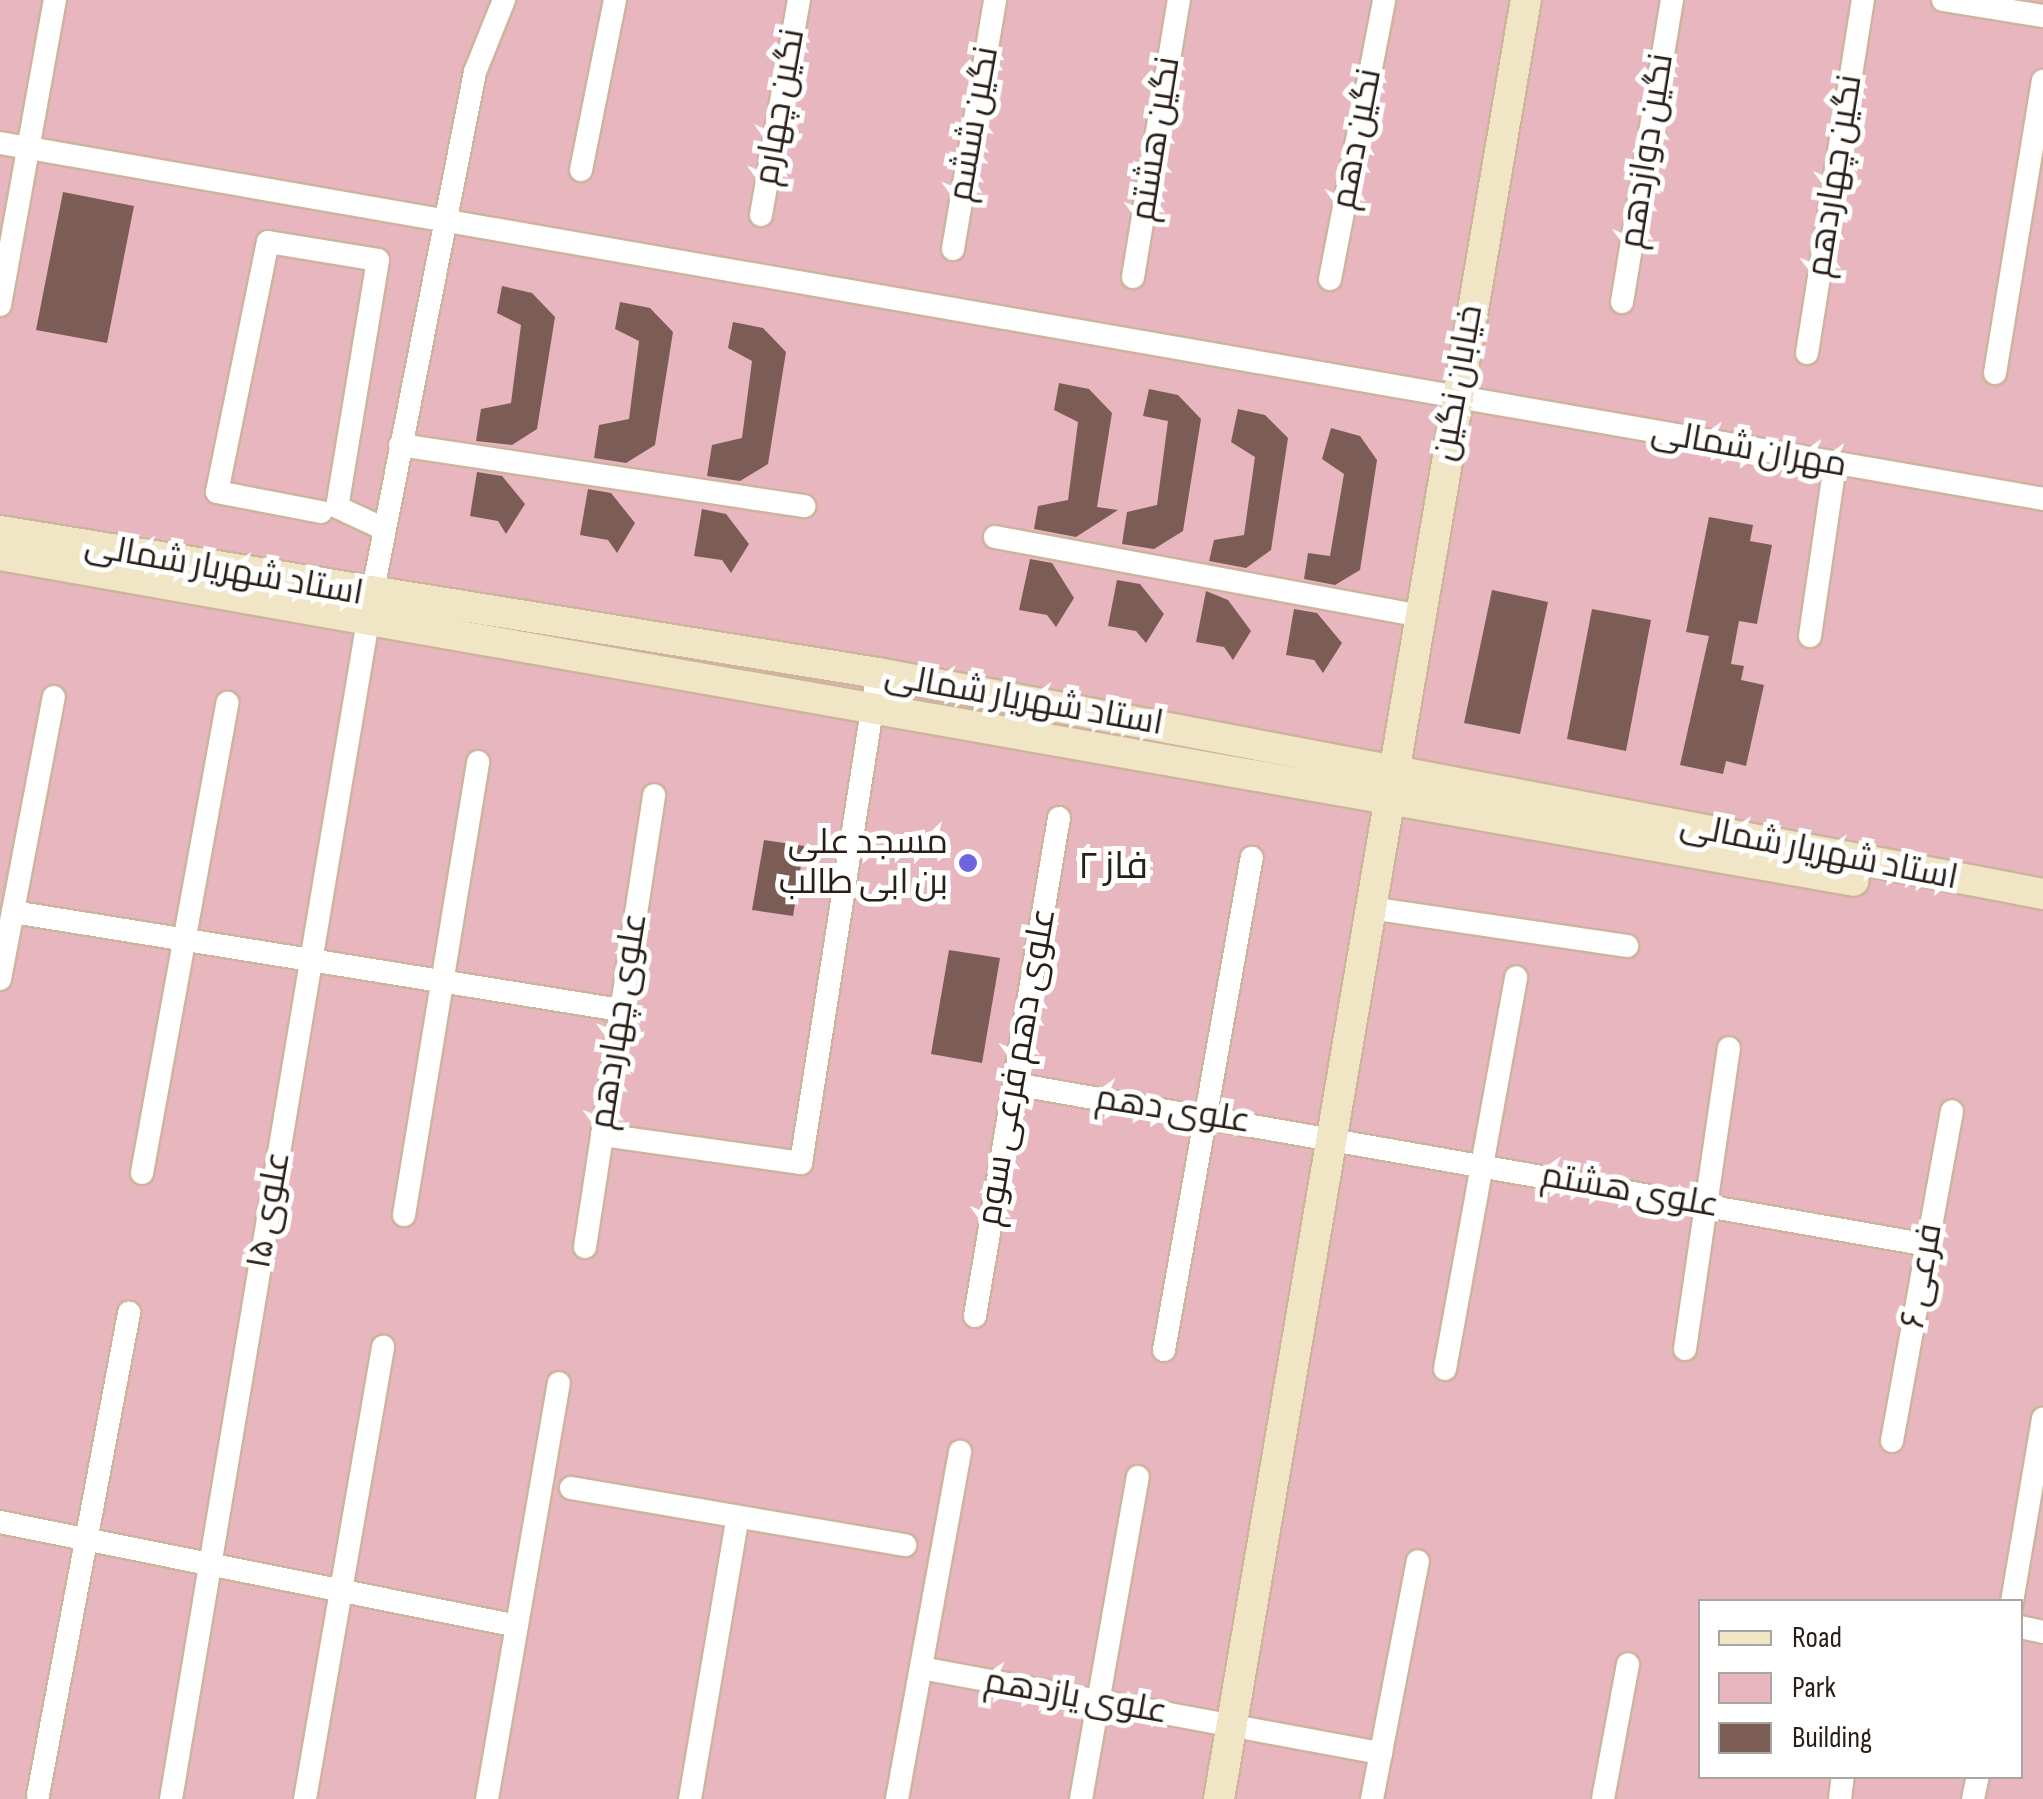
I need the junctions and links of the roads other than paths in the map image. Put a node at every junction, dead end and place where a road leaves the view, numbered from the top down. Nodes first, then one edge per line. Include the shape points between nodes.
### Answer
1 (55, 0) edge
2 (504, 0) edge
3 (615, 0) edge
4 (800, 0) edge
5 (995, 0) edge
6 (1179, 0) edge
7 (1384, 0) edge
8 (1526, 0) edge
9 (1672, 0) edge
10 (1863, 0) edge
11 (1943, 0) edge
12 (2043, 16) edge
13 (2043, 81) edge
14 (0, 143) edge
15 (28, 148) junction
16 (581, 170) dead end
17 (761, 215) dead end
18 (443, 222) junction
19 (953, 249) dead end
20 (1133, 277) dead end
21 (1330, 279) dead end
22 (1622, 302) dead end
23 (0, 305) edge
24 (1807, 353) dead end
25 (1994, 373) dead end
26 (1455, 396) junction
27 (400, 445) junction
28 (1835, 464) junction
29 (2043, 499) edge
30 (804, 506) dead end
31 (321, 512) dead end
32 (382, 528) junction
33 (0, 530) edge
34 (995, 537) dead end
35 (0, 556) edge
36 (370, 608) junction
37 (1416, 615) junction
38 (1810, 636) dead end
39 (878, 673) junction
40 (54, 697) dead end
41 (227, 703) dead end
42 (872, 706) junction
43 (478, 762) dead end
44 (1389, 766) junction
45 (654, 795) dead end
46 (1384, 800) junction
47 (1059, 818) dead end
48 (1252, 858) dead end
49 (2043, 894) edge
50 (1370, 908) junction
51 (13, 912) junction
52 (2043, 914) edge
53 (182, 938) junction
54 (1627, 946) dead end
55 (314, 960) junction
56 (1516, 977) dead end
57 (0, 979) edge
58 (442, 981) junction
59 (620, 1010) junction
60 (1729, 1048) dead end
61 (1014, 1084) junction
62 (1952, 1111) dead end
63 (1204, 1115) junction
64 (602, 1134) junction
65 (1332, 1136) junction
66 (1482, 1163) junction
67 (142, 1172) dead end
68 (1704, 1204) junction
69 (404, 1215) dead end
70 (1928, 1245) junction
71 (585, 1246) dead end
72 (129, 1313) dead end
73 (975, 1316) dead end
74 (383, 1346) dead end
75 (1685, 1349) dead end
76 (1164, 1350) dead end
77 (1445, 1369) dead end
78 (559, 1383) dead end
79 (2043, 1418) edge
80 (1892, 1441) dead end
81 (960, 1452) dead end
82 (1138, 1477) dead end
83 (571, 1488) dead end
84 (736, 1520) junction
85 (0, 1522) edge
86 (87, 1540) junction
87 (905, 1546) dead end
88 (1418, 1562) dead end
89 (205, 1564) junction
90 (340, 1590) junction
91 (2013, 1599) edge
92 (517, 1626) junction
93 (1628, 1664) dead end
94 (921, 1668) junction
95 (1098, 1701) junction
96 (1231, 1725) junction
97 (1381, 1752) junction
98 (38, 1796) dead end
99 (171, 1799) edge
100 (305, 1799) edge
101 (487, 1799) edge
102 (690, 1799) edge
103 (897, 1799) edge
104 (1081, 1799) edge
105 (1219, 1799) edge
106 (1372, 1799) edge
107 (1603, 1799) edge

1 - 15 street
2 - 18 street, علوی ۱۵ via 475,72
3 - 16 street
4 - 17 street, نگین چهارم
5 - 19 street, نگین ششم
6 - 20 street, نگین هشتم
7 - 21 street, نگین دهم
8 - 26 street, خیابان نگین
9 - 22 street, نگین دوازدهم
10 - 24 street, نگین چهاردهم
11 - 12 street
13 - 25 street
14 - 15 street, مهران شمالی
15 - 18 street, مهران شمالی
15 - 23 street
18 - 26 street, مهران شمالی
18 - 27 street, علوی ۱۵
26 - 28 street, مهران شمالی
26 - 37 street, خیابان نگین
27 - 30 street
27 - 32 street, علوی ۱۵
28 - 29 street, مهران شمالی
28 - 38 street
31 - 32 street via 217,492 268,242 378,260 337,506
32 - 36 street, علوی ۱۵
33 - 36 street, استاد شهریار شمالی
34 - 37 street
35 - 36 street, استاد شهریار شمالی
36 - 39 street, استاد شهریار شمالی
36 - 42 street, استاد شهریار شمالی
36 - 55 street, علوی ۱۵
37 - 44 street, خیابان نگین
39 - 42 street
39 - 44 street, استاد شهریار شمالی
40 - 51 street
41 - 53 street
42 - 46 street, استاد شهریار شمالی
42 - 64 street via 801,1164
43 - 58 street
44 - 46 street, خیابان نگین
44 - 49 street, استاد شهریار شمالی
45 - 59 street, علوی چهاردهم
46 - 50 street, خیابان نگین
46 - 52 street, استاد شهریار شمالی
47 - 61 street, علوی دهم فرعی سوم
48 - 63 street
50 - 54 street
50 - 65 street, خیابان نگین
51 - 53 street
51 - 57 street
53 - 55 street
53 - 67 street
55 - 58 street
55 - 89 street, علوی ۱۵
56 - 66 street
58 - 59 street
58 - 69 street
59 - 64 street, علوی چهاردهم
60 - 68 street
61 - 63 street, علوی دهم
61 - 73 street, علوی دهم فرعی سوم
62 - 70 street, فرعی ۶
63 - 65 street, علوی دهم
63 - 76 street
64 - 71 street, علوی چهاردهم
65 - 66 street, علوی هشتم
65 - 96 street, خیابان نگین
66 - 68 street, علوی هشتم
66 - 77 street
68 - 70 street, علوی هشتم
68 - 75 street
70 - 80 street, فرعی ۶
72 - 86 street
74 - 90 street
78 - 92 street
79 - 91 street
81 - 94 street
82 - 95 street
83 - 84 street
84 - 87 street
84 - 102 street
85 - 86 street
86 - 89 street
86 - 98 street
88 - 97 street
89 - 90 street
89 - 99 street, علوی ۱۵
90 - 92 street
90 - 100 street
92 - 101 street
93 - 107 street
94 - 95 street, علوی یازدهم
94 - 103 street
95 - 96 street, علوی یازدهم
95 - 104 street
96 - 97 street, علوی یازدهم
96 - 105 street, خیابان نگین
97 - 106 street

